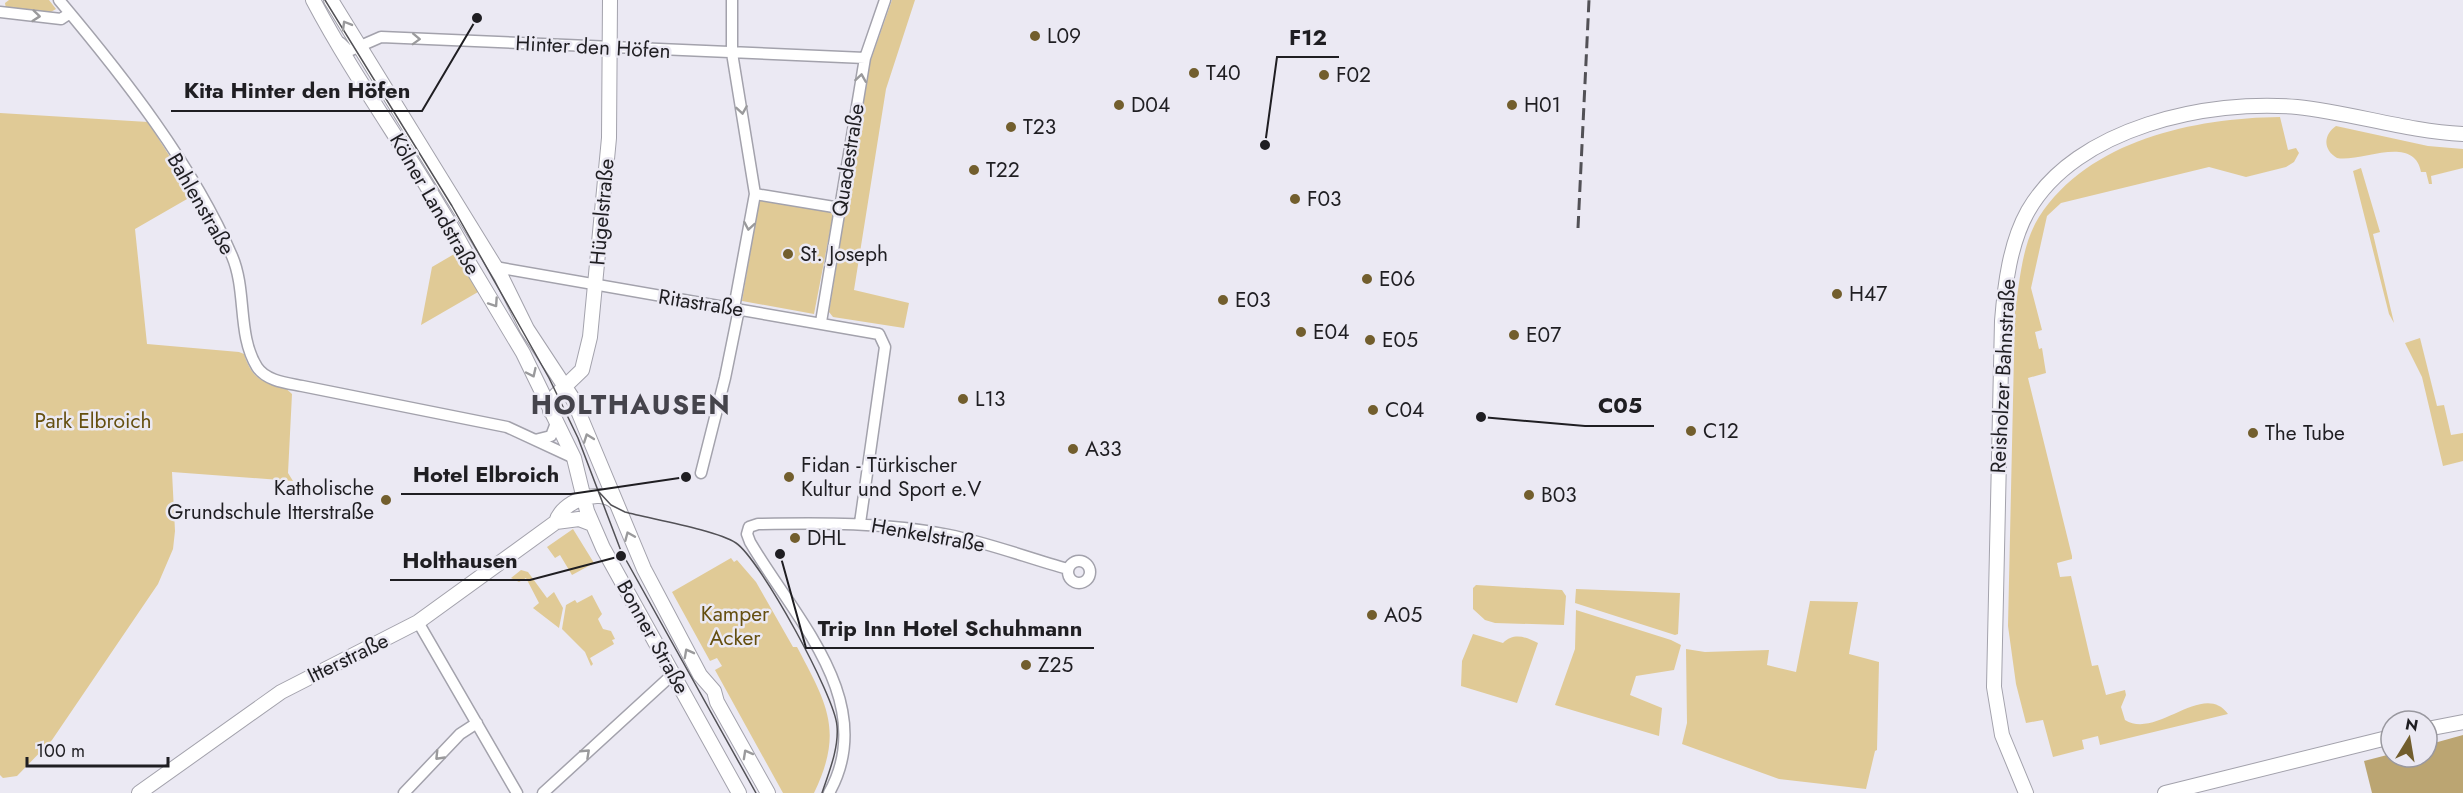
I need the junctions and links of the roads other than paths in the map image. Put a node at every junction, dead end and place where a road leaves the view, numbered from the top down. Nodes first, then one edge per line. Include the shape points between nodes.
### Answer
1 (59, 0) edge
2 (313, 0) edge
3 (331, 0) edge
4 (610, 0) edge
5 (732, 0) edge
6 (885, 0) edge
7 (0, 12) edge
8 (70, 13) junction
9 (332, 35) junction
10 (360, 46) junction
11 (610, 48) junction
12 (732, 53) junction
13 (865, 58) junction
14 (361, 81) junction
15 (384, 85) junction
16 (2463, 134) edge
17 (755, 194) junction
18 (840, 208) junction
19 (466, 253) junction
20 (495, 267) junction
21 (519, 272) junction
22 (595, 285) junction
23 (508, 289) junction
24 (736, 309) junction
25 (821, 322) junction
26 (566, 386) junction
27 (553, 417) junction
28 (535, 440) junction
29 (574, 458) junction
30 (701, 473) dead end
31 (584, 498) junction
32 (615, 502) junction
33 (556, 522) junction
34 (860, 523) junction
35 (592, 524) junction
36 (1068, 569) dead end
37 (418, 622) junction
38 (673, 674) junction
39 (717, 702) junction
40 (691, 707) junction
41 (2463, 722) edge
42 (477, 723) junction
43 (2439, 727) edge
44 (2379, 740) edge
45 (2023, 791) edge
46 (140, 793) edge
47 (404, 793) edge
48 (517, 793) edge
49 (543, 793) edge
50 (740, 793) edge
51 (768, 793) edge
52 (829, 793) edge
53 (2165, 793) edge

1 - 8 street, Bahlenstraße
2 - 9 main road, Kölner Landstraße
10 -> 3 main road, Kölner Landstraße
4 - 11 main road, Hügelstraße
5 - 12 street
6 - 13 street, Quadestraße
7 -> 8 street via 61,19
8 - 28 street, Bahlenstraße via 187,173 234,259 249,350 261,372 275,380 507,427
9 - 10 street via 348,50
9 - 14 main road, Kölner Landstraße
10 -> 11 street, Hinter den Höfen via 381,37
10 - 15 main road, Kölner Landstraße
11 - 12 street, Hinter den Höfen
11 - 22 main road, Hügelstraße via 609,138
12 - 13 street, Hinter den Höfen
12 -> 17 street
18 -> 13 street, Quadestraße
14 - 15 main road via 371,73
14 - 19 main road, Kölner Landstraße
15 - 20 main road, Kölner Landstraße
16 - 45 main road, Reisholzer Bahnstraße via 2411,129 2297,107 2204,110 2155,122 2095,149 2060,172 2028,210 2010,261 2002,321 1994,646 1998,716
17 - 18 street
17 -> 24 street
18 - 25 street, Quadestraße
19 - 20 main road via 482,268
19 -> 27 main road, Kölner Landstraße via 523,353
20 - 21 street, Ritastraße
20 - 23 main road, Kölner Landstraße
21 - 22 street, Ritastraße
21 - 23 street via 510,277
22 - 24 street, Ritastraße
22 - 26 main road, Hügelstraße via 584,362
23 - 26 main road, Kölner Landstraße via 527,329
24 - 25 street, Ritastraße
24 - 30 street via 725,378
25 - 34 street, Ritastraße via 871,331 881,336 885,347
26 - 27 main road, Hügelstraße via 556,395
32 -> 26 main road, Bonner Straße
27 - 28 street via 551,436
27 - 29 main road, Bonner Straße
28 - 29 street, Bahlenstraße
29 - 31 main road, Bonner Straße
31 - 32 main road via 606,496
31 - 33 main road, Itterstraße via 559,513
31 - 35 main road, Bonner Straße
39 -> 32 main road, Bonner Straße via 644,571
33 - 35 main road via 579,519
33 - 37 main road, Itterstraße
34 - 36 street, Henkelstraße via 950,535
34 - 52 street, Henkelstraße via 758,524 749,527 747,534 840,695 845,743
35 - 38 main road, Bonner Straße
37 - 42 street
37 - 46 main road, Itterstraße via 281,692
38 - 40 main road, Bonner Straße
49 -> 38 street
39 - 40 main road via 709,693 700,692 693,697
51 -> 39 main road, Bonner Straße
40 - 50 main road, Bonner Straße
41 - 43 main road
42 -> 47 street via 460,734
42 - 48 street
44 - 53 main road

